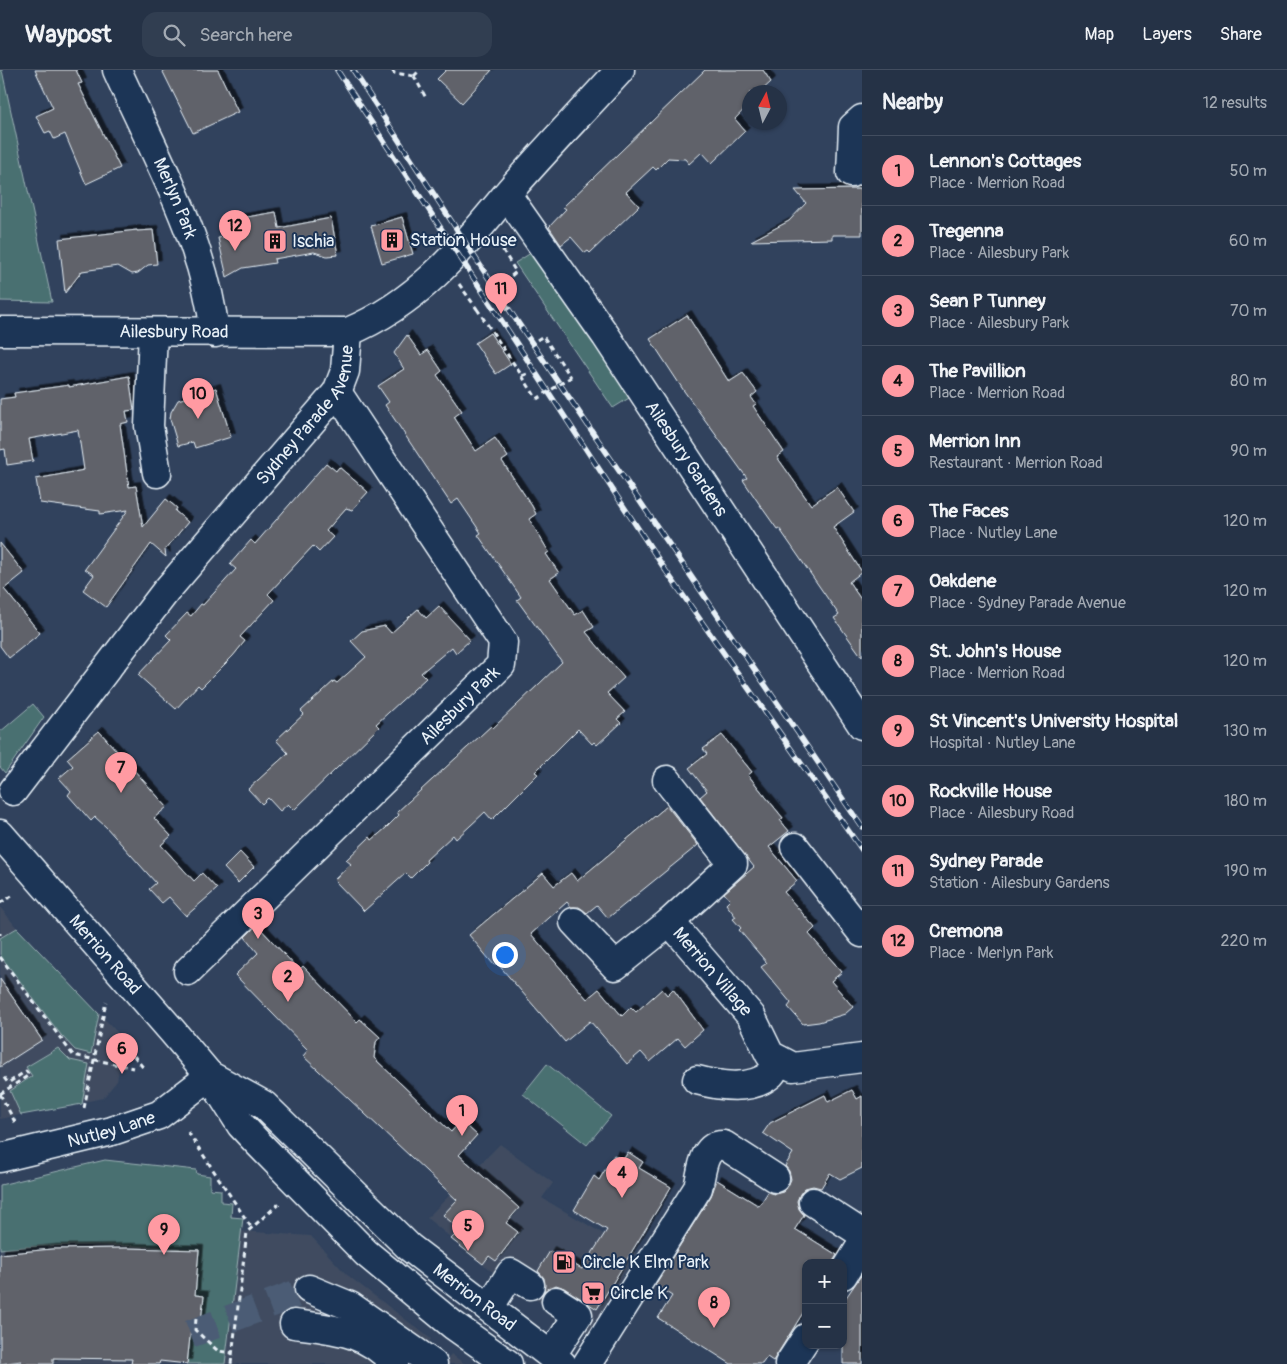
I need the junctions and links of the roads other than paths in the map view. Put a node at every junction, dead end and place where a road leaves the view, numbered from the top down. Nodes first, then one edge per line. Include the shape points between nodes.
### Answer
1 (117, 70) edge
2 (620, 70) edge
3 (862, 119) edge
4 (851, 173) dead end
5 (507, 195) junction
6 (0, 331) edge
7 (153, 332) junction
8 (348, 332) junction
9 (215, 333) junction
10 (337, 392) junction
11 (157, 473) dead end
12 (862, 725) edge
13 (667, 780) dead end
14 (13, 791) dead end
15 (0, 834) edge
16 (795, 847) dead end
17 (574, 922) dead end
18 (670, 922) junction
19 (862, 933) edge
20 (188, 971) dead end
21 (862, 1058) edge
22 (779, 1060) junction
23 (210, 1076) junction
24 (697, 1080) dead end
25 (0, 1158) edge
26 (775, 1178) dead end
27 (813, 1202) dead end
28 (390, 1228) junction
29 (862, 1239) edge
30 (366, 1253) junction
31 (847, 1268) edge
32 (530, 1285) dead end
33 (309, 1289) tunnel mouth
34 (556, 1301) dead end
35 (489, 1308) junction
36 (294, 1324) dead end
37 (802, 1344) edge
38 (398, 1352) edge
39 (556, 1360) edge
40 (433, 1364) edge
41 (508, 1364) edge
42 (586, 1364) edge
43 (789, 1364) edge

1 - 9 street, Merlyn Park via 196,246 211,298
2 - 5 street, Sydney Parade Avenue
3 - 4 street via 853,127
5 - 8 street, Sydney Parade Avenue via 458,255 404,302 373,322
5 - 12 street, Ailesbury Gardens via 606,336
6 - 7 street, Ailesbury Road
7 - 9 street, Ailesbury Road
7 - 11 street via 148,426
8 - 9 street, Ailesbury Road
8 - 10 street, Sydney Parade Avenue via 345,371
10 - 14 street, Sydney Parade Avenue via 166,591
10 - 20 street, Ailesbury Park via 503,642 501,665
13 - 18 street via 734,864
15 - 23 street, Merrion Road
16 - 19 street
17 - 18 street, Merrion Village via 615,966
18 - 22 street, Merrion Village via 751,1016 770,1055
21 - 22 street via 793,1067
22 - 24 street via 771,1074 750,1084 718,1086
23 - 25 street, Nutley Lane via 159,1115 112,1131
23 - 28 street, Merrion Road via 264,1105
23 - 30 street, Merrion Road via 241,1124
26 - 42 street via 724,1145 711,1150 701,1167 698,1188
27 - 29 street via 858,1231
28 - 30 street
28 - 35 street, Merrion Road
29 - 31 street
30 - 41 street, Merrion Road via 454,1325
32 - 35 street via 511,1273
33 - 38 street via 350,1306
34 - 39 street via 578,1315
35 - 39 street, Merrion Road
36 - 38 street via 348,1331 388,1356
37 - 43 street
38 - 40 street

